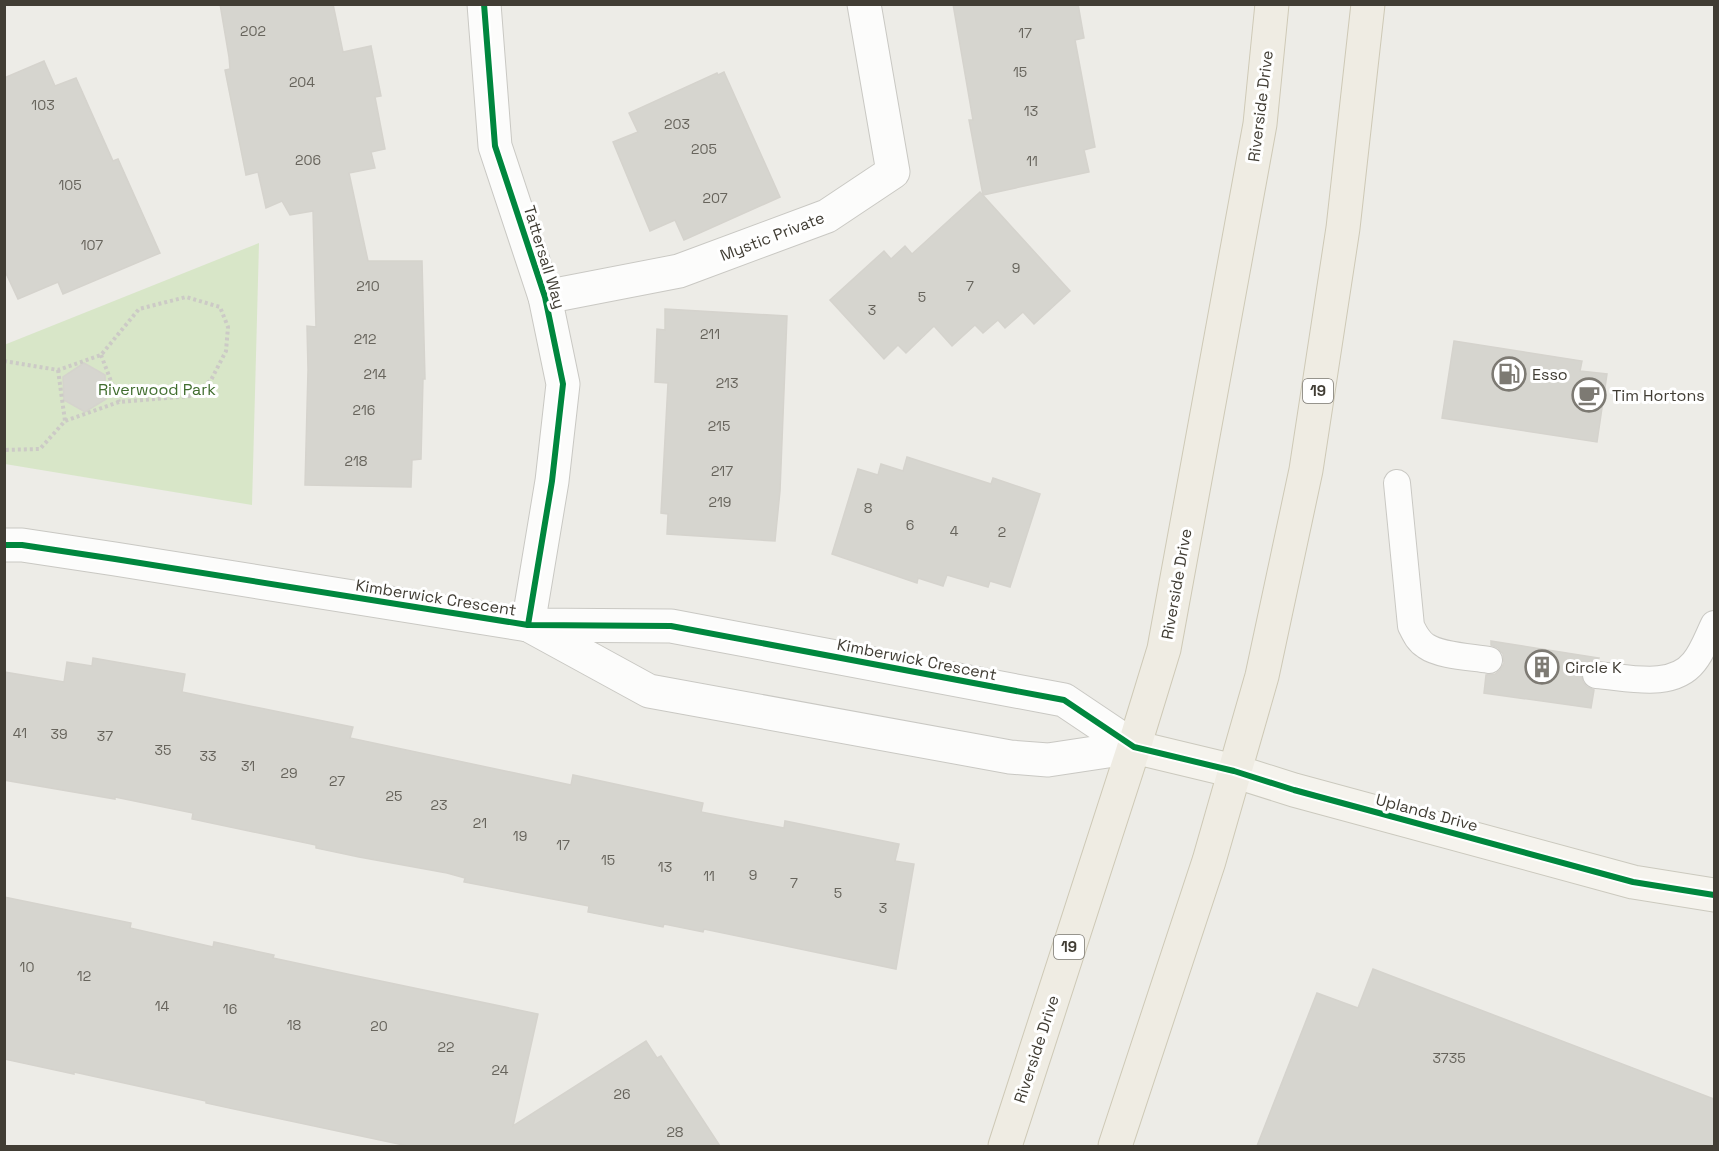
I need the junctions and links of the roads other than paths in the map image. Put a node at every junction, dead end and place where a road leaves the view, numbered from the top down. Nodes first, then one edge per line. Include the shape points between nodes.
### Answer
1 (484, 4) edge
2 (864, 4) edge
3 (1272, 4) edge
4 (1368, 4) edge
5 (545, 297) junction
6 (1397, 483) dead end
7 (4, 545) edge
8 (1714, 624) edge
9 (528, 625) junction
10 (1489, 660) dead end
11 (1596, 675) dead end
12 (1134, 747) junction
13 (1234, 771) junction
14 (1714, 895) edge
15 (1005, 1146) edge
16 (1115, 1146) edge

1 - 5 street, Tattersall Way via 495,146
2 - 5 street, Mystic Private via 893,172 827,216 679,271
3 - 12 main road, Riverside Drive / 19 via 1260,124 1166,638
4 - 13 main road, 19 via 1343,228 1306,470 1262,676
5 - 9 street, Tattersall Way via 563,384 552,481
6 - 10 lane via 1412,626 1417,639 1439,651
7 - 9 street, Kimberwick Crescent
8 - 11 lane via 1695,661 1682,674 1662,680
9 - 12 street, Kimberwick Crescent via 671,626 1064,700
9 - 12 street, Kimberwick Crescent via 650,691 1010,757 1048,760
12 - 13 street, Uplands Drive
12 - 15 main road, Riverside Drive / 19
13 - 14 street, Uplands Drive via 1633,882
13 - 16 main road, 19 via 1209,861

